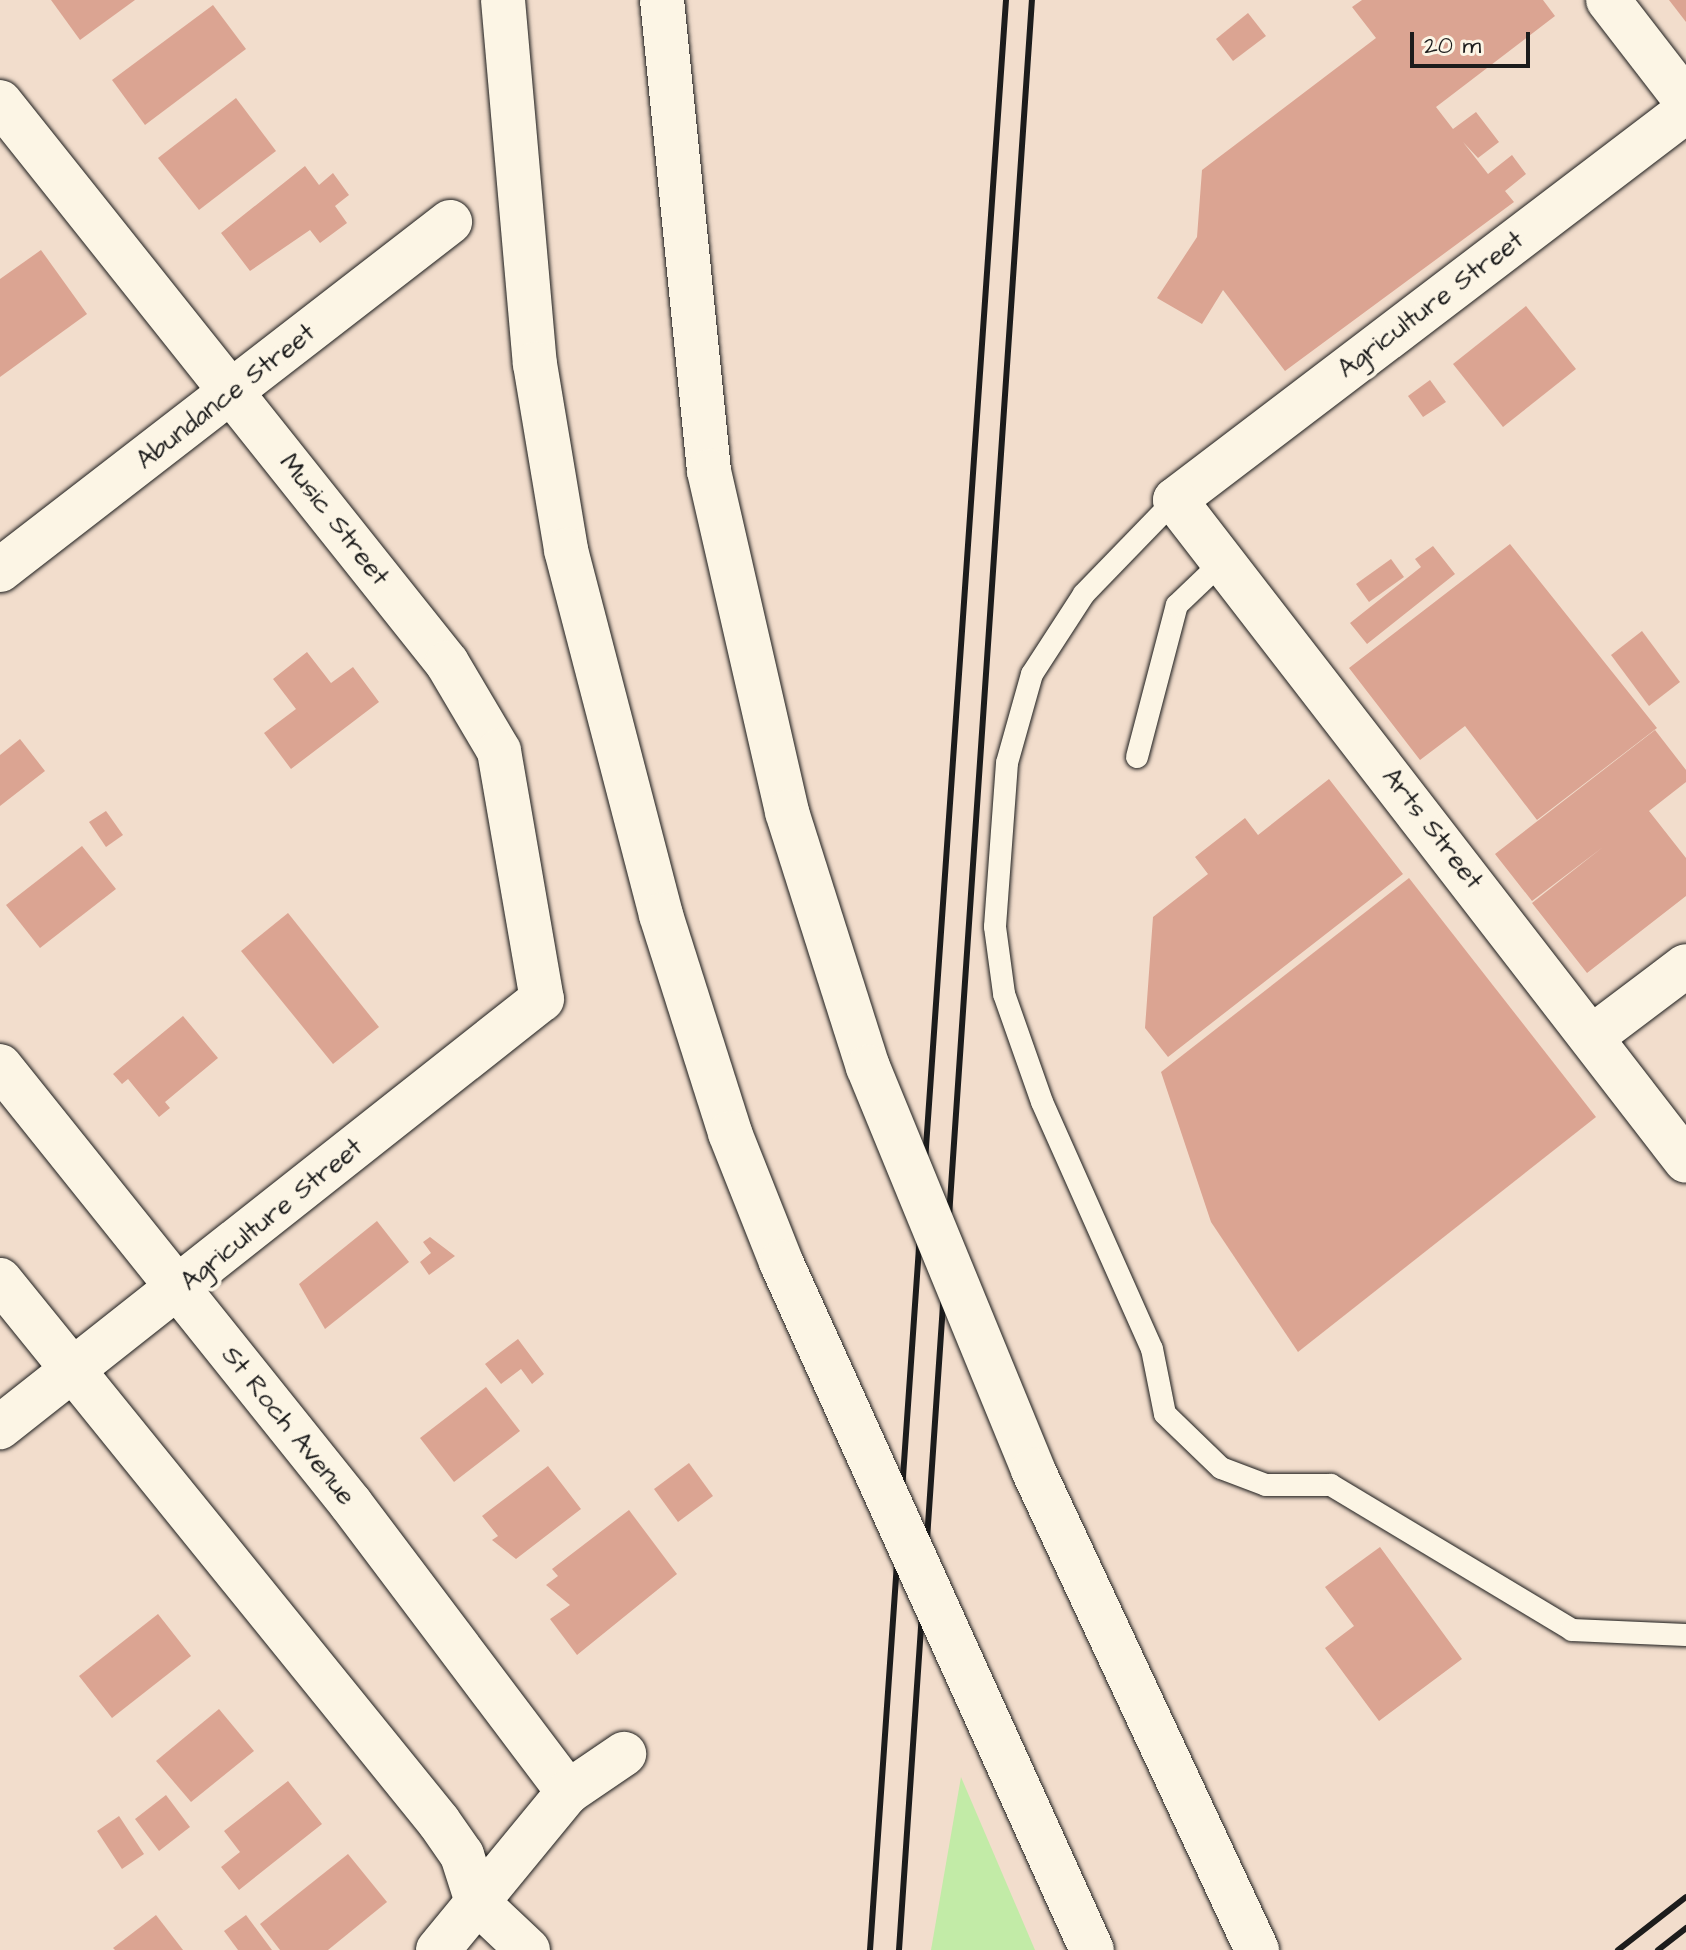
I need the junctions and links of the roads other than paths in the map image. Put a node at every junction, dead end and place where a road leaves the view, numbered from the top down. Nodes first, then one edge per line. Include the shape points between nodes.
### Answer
1 (503, 0) edge
2 (662, 0) edge
3 (1608, 0) edge
4 (1686, 101) edge
5 (0, 102) edge
6 (1686, 111) edge
7 (450, 222) dead end
8 (234, 392) junction
9 (1175, 500) junction
10 (1223, 561) junction
11 (0, 570) edge
12 (1137, 757) dead end
13 (1686, 966) edge
14 (542, 999) joint
15 (1593, 1036) junction
16 (0, 1066) edge
17 (1686, 1161) edge
18 (0, 1280) edge
19 (179, 1289) junction
20 (72, 1372) junction
21 (0, 1427) edge
22 (1686, 1635) edge
23 (624, 1754) dead end
24 (568, 1792) junction
25 (477, 1902) junction
26 (438, 1950) edge
27 (528, 1950) edge
28 (1092, 1950) edge
29 (1257, 1950) edge

1 - 28 main road, bridge via 535,364 566,550 661,915 730,1133 781,1262
2 - 29 main road, bridge via 709,471 787,812 868,1067 1033,1470
3 - 4 main road
5 - 8 main road, Music Street
6 - 9 main road, Agriculture Street
7 - 8 main road, Abundance Street
8 - 11 main road, Abundance Street
8 - 14 main road, Music Street via 447,663 499,751
9 - 10 main road, Arts Street
9 - 22 lane via 1084,594 1032,674 1007,763 995,927 1004,994 1042,1102 1152,1349 1165,1414 1221,1468 1266,1485 1331,1485 1572,1630
10 - 12 lane via 1177,605
10 - 15 main road, Arts Street
13 - 15 main road
14 - 19 main road, Agriculture Street
15 - 17 main road, Arts Street
16 - 19 main road, St Roch Avenue
18 - 20 main road
19 - 20 main road, Agriculture Street
19 - 24 main road, St Roch Avenue
20 - 21 main road, Agriculture Street
20 - 25 main road via 439,1822 462,1855
23 - 24 main road
24 - 25 main road
25 - 26 main road
25 - 27 main road

